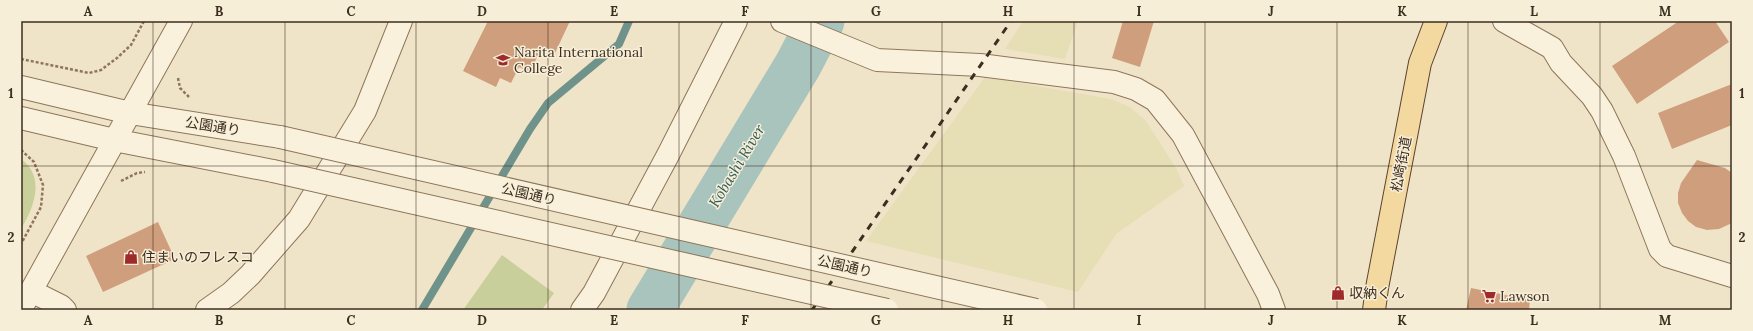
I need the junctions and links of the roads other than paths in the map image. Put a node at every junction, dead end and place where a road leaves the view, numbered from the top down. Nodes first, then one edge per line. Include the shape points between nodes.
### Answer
1 (182, 21) edge
2 (401, 21) edge
3 (736, 21) edge
4 (782, 21) edge
5 (1436, 21) edge
6 (1504, 21) edge
7 (21, 87) edge
8 (130, 113) junction
9 (21, 118) edge
10 (114, 140) junction
11 (1732, 276) edge
12 (26, 300) edge
13 (65, 310) edge
14 (207, 310) edge
15 (582, 310) edge
16 (886, 310) edge
17 (1036, 310) edge
18 (1274, 310) edge
19 (1374, 310) edge

1 - 8 street
2 - 14 street via 365,111 299,219 231,294
3 - 15 street via 668,155 594,293
4 - 18 street via 876,60 980,65 1114,82 1136,89 1155,100 1183,136 1200,164
5 - 19 main road, 松崎街道 via 1420,63
6 - 11 street via 1552,48 1561,63 1592,96 1624,156 1660,249 1667,256
7 - 8 street, 公園通り
8 - 10 street
8 - 17 street, 公園通り, bridge via 280,137
9 - 10 street
10 - 12 street
10 - 16 street, bridge via 273,172
12 - 13 street via 61,306

